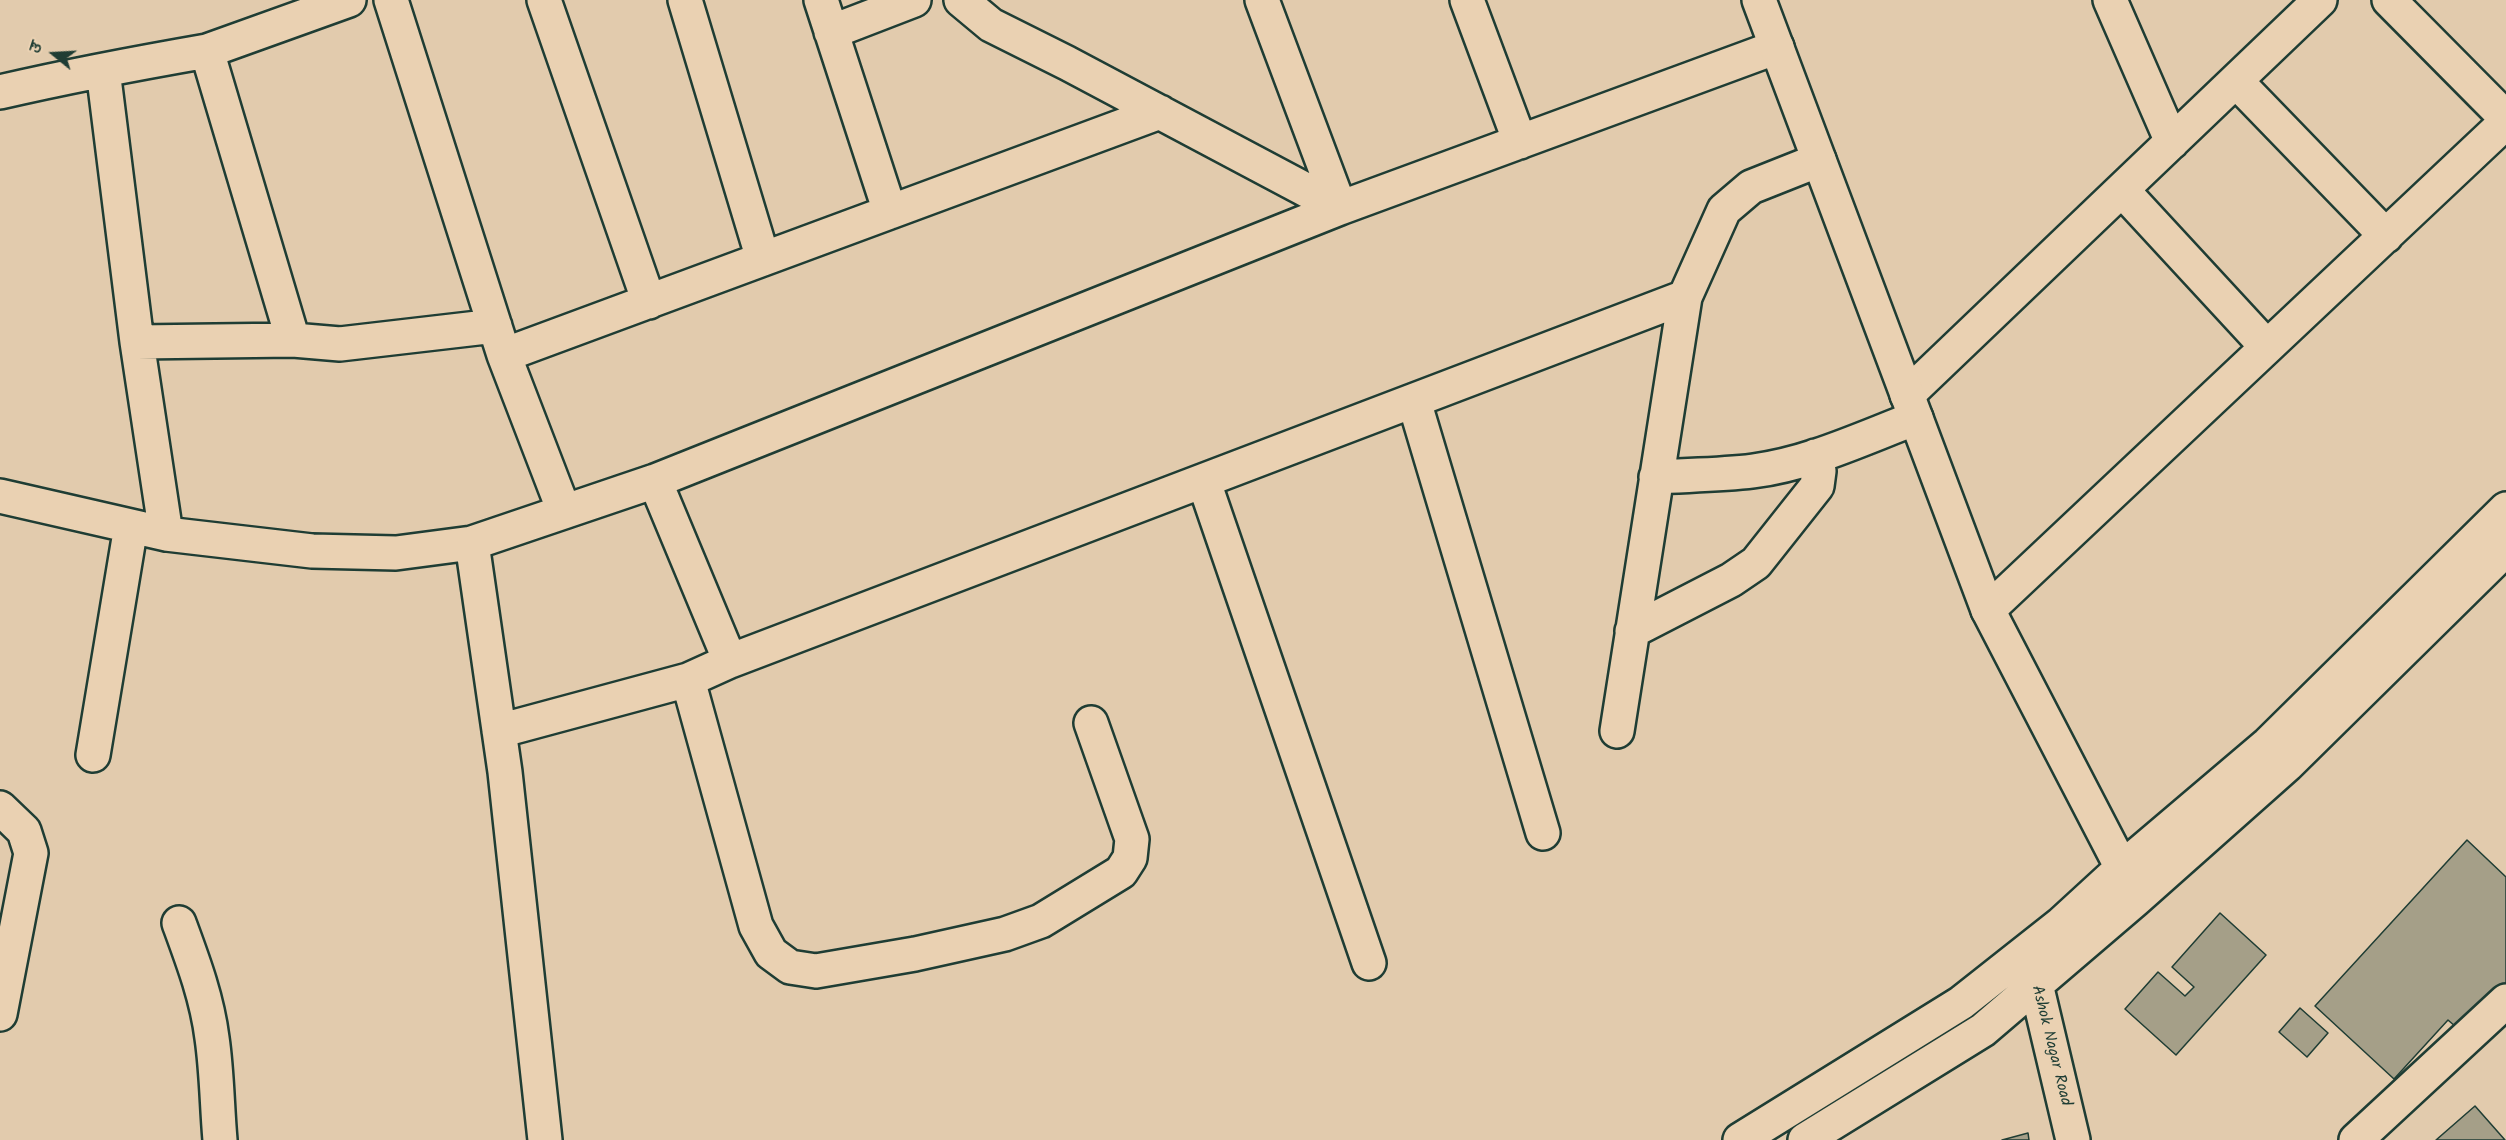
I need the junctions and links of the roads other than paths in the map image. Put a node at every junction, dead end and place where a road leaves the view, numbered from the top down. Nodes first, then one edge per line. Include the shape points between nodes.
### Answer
1 (349, 0) edge
2 (391, 0) edge
3 (544, 0) edge
4 (685, 0) edge
5 (821, 0) edge
6 (914, 0) edge
7 (961, 0) edge
8 (1262, 0) edge
9 (1467, 0) edge
10 (1759, 0) edge
11 (2110, 0) edge
12 (2320, 0) edge
13 (2389, 0) edge
14 (831, 32) junction
15 (1777, 47) junction
16 (207, 51) junction
17 (103, 69) junction
18 (2236, 81) junction
19 (0, 92) edge
20 (1160, 112) junction
21 (2506, 117) edge
22 (2506, 122) edge
23 (1520, 142) junction
24 (2172, 142) junction
25 (1819, 160) junction
26 (2122, 190) junction
27 (1340, 208) junction
28 (890, 212) junction
29 (2386, 236) junction
30 (763, 260) junction
31 (1685, 297) junction
32 (649, 302) junction
33 (293, 340) junction
34 (500, 341) junction
35 (137, 342) junction
36 (2267, 347) junction
37 (1414, 401) junction
38 (1911, 407) junction
39 (1815, 456) junction
40 (1656, 477) junction
41 (655, 481) junction
42 (1204, 482) junction
43 (0, 496) edge
44 (2506, 509) edge
45 (564, 511) junction
46 (131, 526) junction
47 (166, 534) junction
48 (472, 543) junction
49 (2506, 549) edge
50 (1988, 610) junction
51 (1632, 631) junction
52 (730, 662) junction
53 (688, 680) junction
54 (1091, 723) dead end
55 (499, 731) junction
56 (1617, 731) dead end
57 (93, 755) dead end
58 (0, 808) edge
59 (1543, 832) dead end
60 (2122, 868) junction
61 (2135, 900) junction
62 (179, 923) dead end
63 (2024, 954) junction
64 (1369, 963) dead end
65 (2036, 984) junction
66 (2506, 1001) edge
67 (0, 1014) edge
68 (220, 1140) edge
69 (545, 1140) edge
70 (1740, 1140) edge
71 (1805, 1140) edge
72 (2073, 1140) edge
73 (2356, 1140) edge

1 - 16 street
2 - 34 street
3 - 32 street
4 - 30 street
5 - 14 street
6 - 14 street
7 - 20 street via 991,25
8 - 27 street
9 - 23 street
10 - 15 street
11 - 24 street
12 - 18 street
13 - 21 street
14 - 28 street
15 - 23 street
15 - 25 street
16 - 17 street
16 - 33 street
17 - 19 street
17 - 35 street
18 - 24 street
18 - 29 street
20 - 27 street
20 - 28 street
22 - 29 street
23 - 27 street
24 - 26 street
25 - 31 street via 1751,187 1724,210
25 - 38 street
26 - 36 street
26 - 38 street
27 - 41 street
28 - 30 street
29 - 36 street
30 - 32 street
31 - 37 street
31 - 40 street
32 - 34 street
33 - 34 street via 340,344
33 - 35 street
34 - 45 street
35 - 47 street
36 - 50 street
37 - 42 street
37 - 59 street
38 - 39 street
38 - 50 street
39 - 40 street via 1753,471
39 - 51 street via 1817,486 1756,562
40 - 51 street
41 - 45 street
41 - 52 street
42 - 52 street
42 - 64 street
43 - 46 street
44 - 60 street via 2268,744
45 - 48 street
46 - 47 street
46 - 57 street
47 - 48 street via 312,551 396,553
48 - 55 street
49 - 61 street via 2287,765
50 - 60 street
51 - 56 street
52 - 53 street
53 - 54 street via 756,926 771,953 790,968 816,971 1005,934 1041,921 1121,872 1130,858 1132,838
53 - 55 street
55 - 69 street
58 - 67 street via 24,831 31,853
60 - 61 street
60 - 63 street
61 - 65 street
62 - 68 street via 196,967 212,1039
63 - 65 street, Ashok Nagar Road
63 - 70 street via 1961,1003
65 - 71 street via 1983,1029
65 - 72 street, Ashok Nagar Road
66 - 73 street

